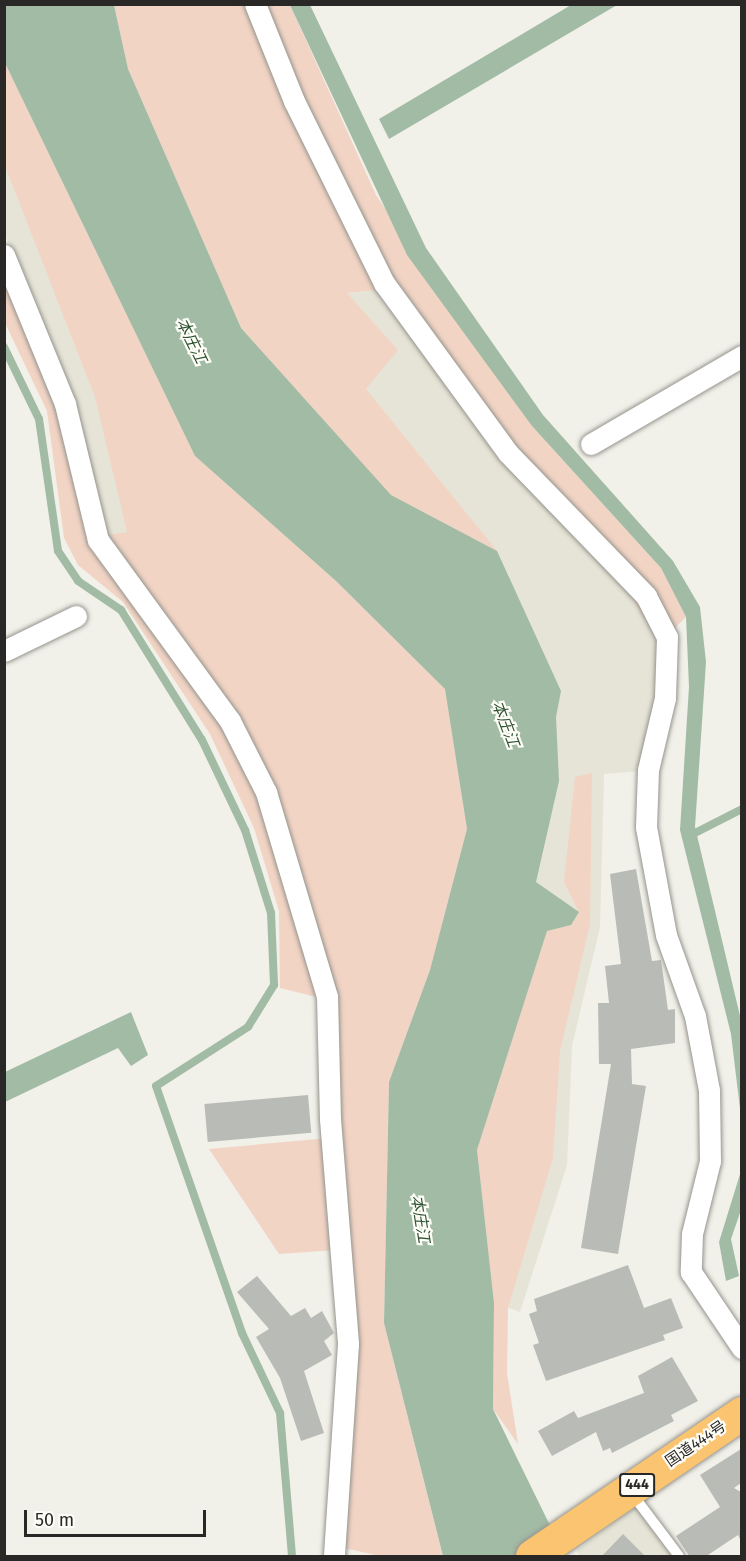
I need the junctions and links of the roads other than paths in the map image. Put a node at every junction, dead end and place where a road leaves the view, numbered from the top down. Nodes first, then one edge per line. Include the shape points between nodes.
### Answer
1 (255, 4) edge
2 (4, 255) edge
3 (741, 356) edge
4 (591, 444) dead end
5 (76, 616) dead end
6 (4, 651) edge
7 (741, 1348) edge
8 (741, 1413) edge
9 (636, 1499) dead end
10 (334, 1557) edge
11 (532, 1557) edge
12 (679, 1557) edge

1 - 7 street via 294,100 384,284 508,453 646,596 667,637 665,698 648,770 646,827 666,934 695,1016 709,1090 710,1161 692,1234 691,1272
2 - 10 street via 65,404 98,540 230,721 266,792 327,996 330,1119 348,1344
3 - 4 street
5 - 6 street
8 - 11 highway, 国道444号 / 444
9 - 12 lane

